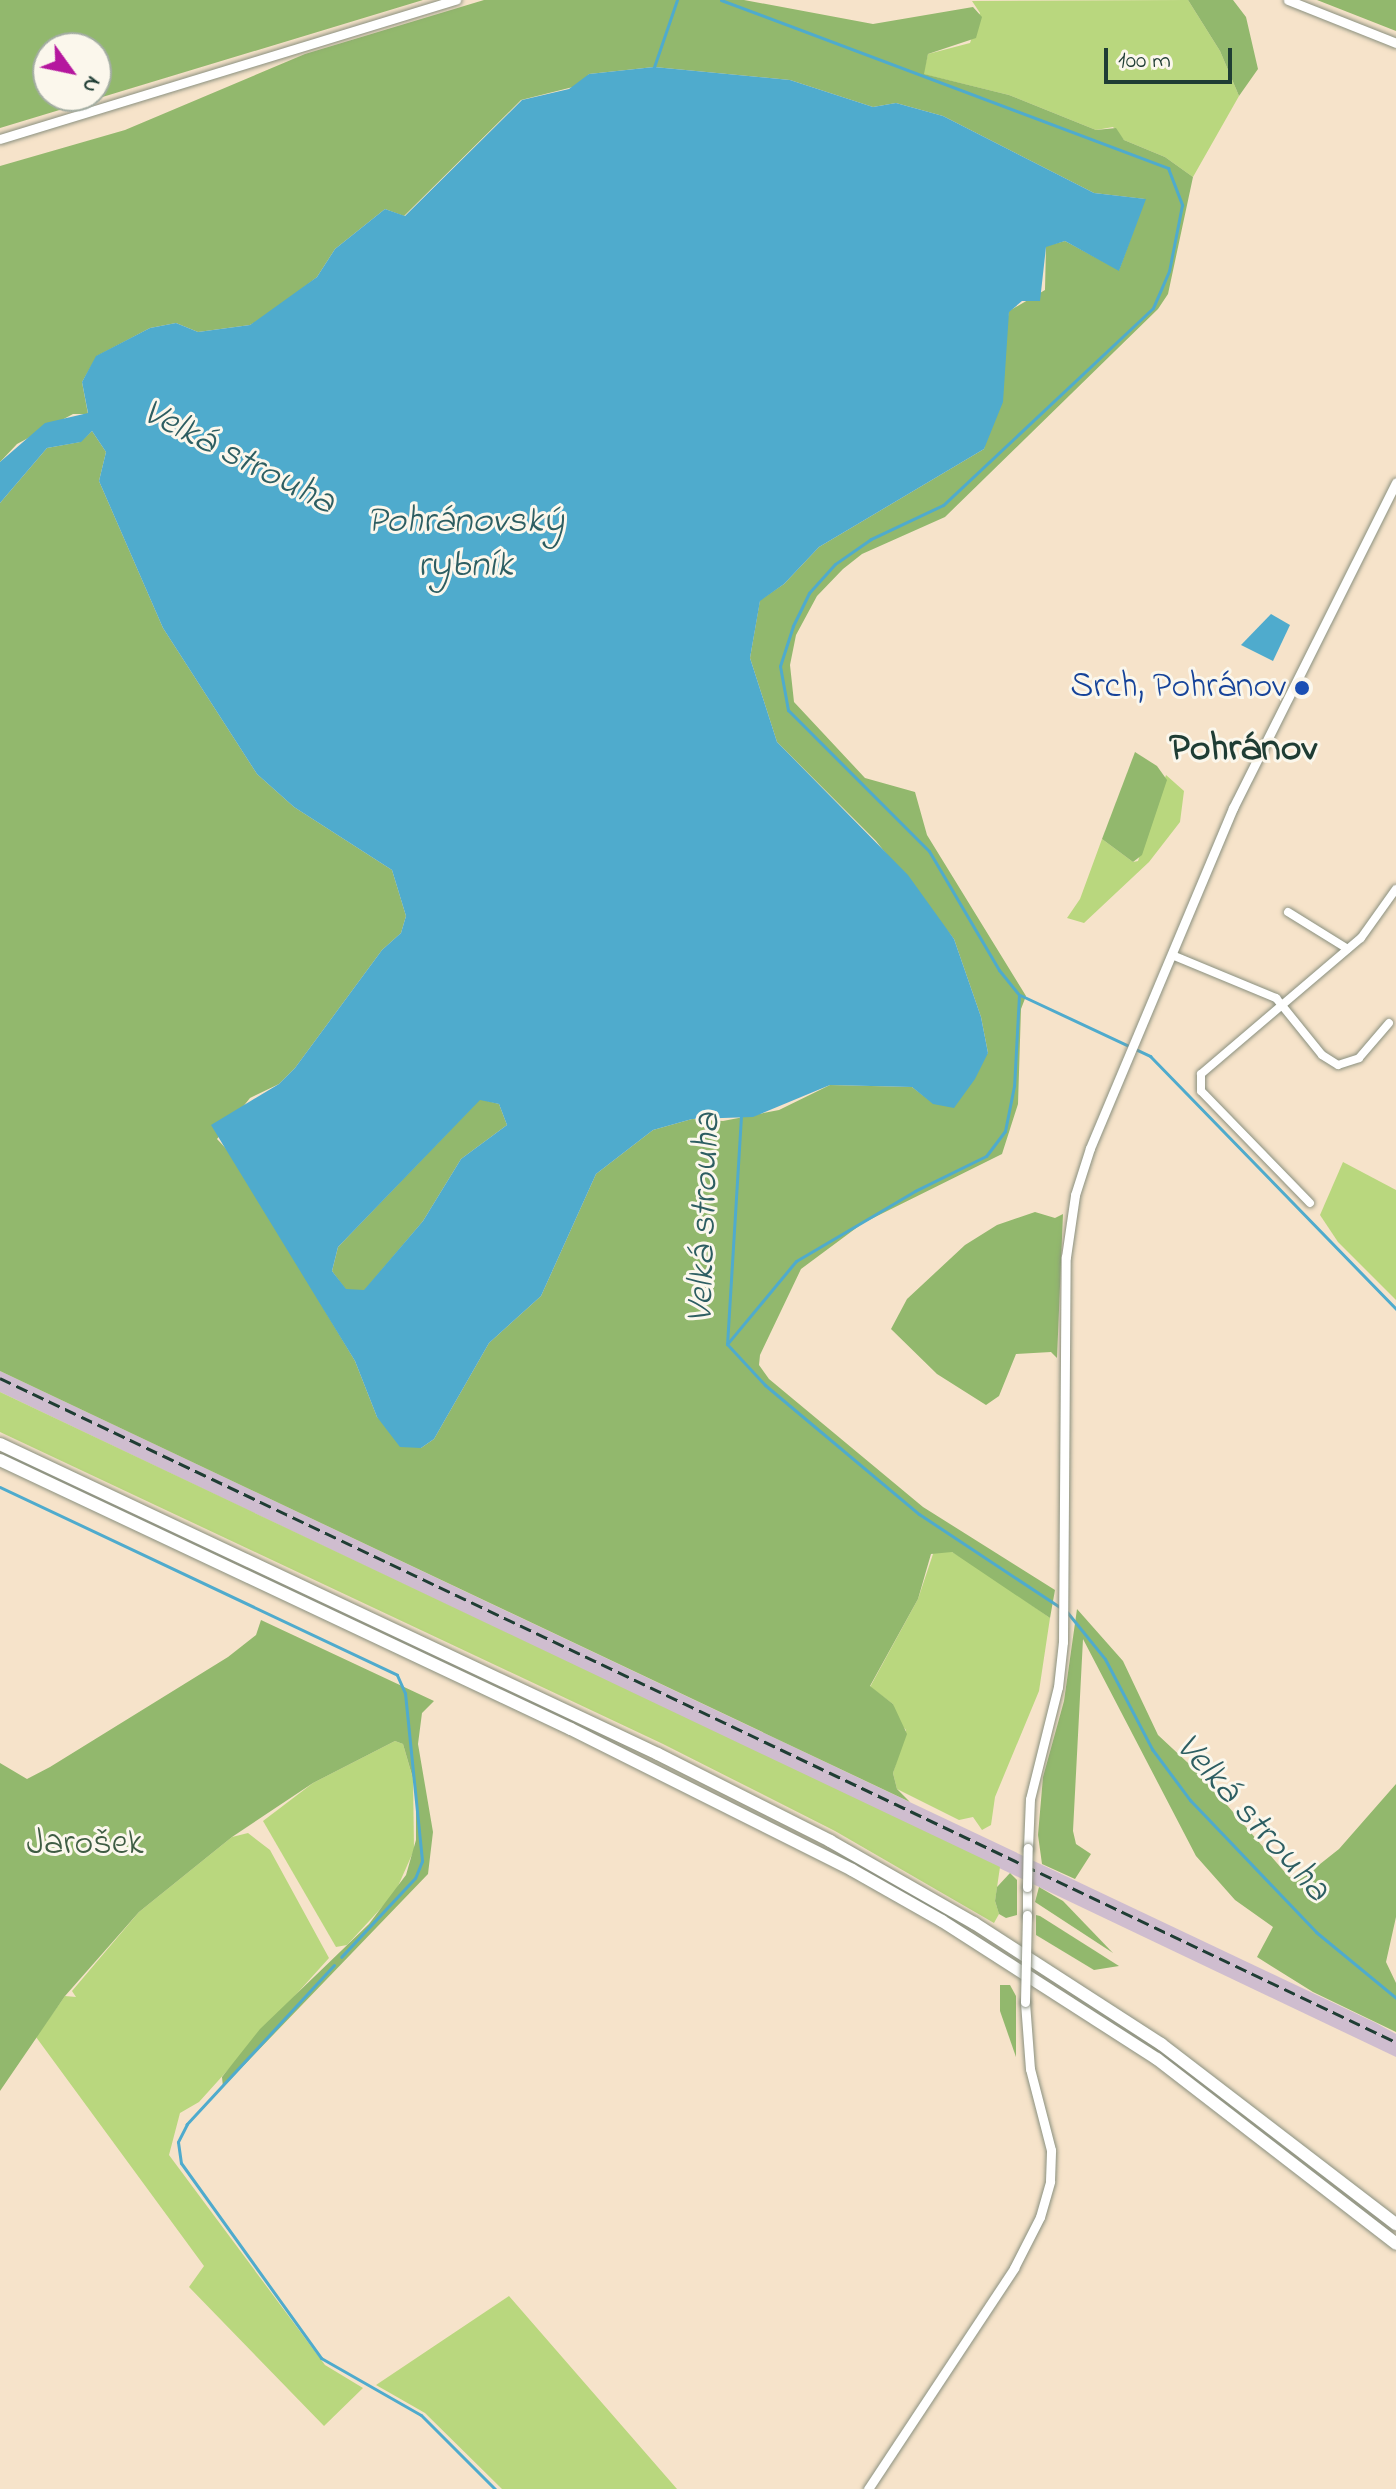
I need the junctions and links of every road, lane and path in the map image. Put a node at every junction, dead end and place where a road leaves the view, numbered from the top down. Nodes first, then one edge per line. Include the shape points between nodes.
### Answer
1 (456, 0) edge
2 (1288, 0) edge
3 (1396, 43) edge
4 (0, 139) edge
5 (1396, 482) edge
6 (1396, 889) edge
7 (1288, 912) dead end
8 (1348, 949) junction
9 (1172, 955) junction
10 (1282, 1005) junction
11 (1389, 1023) dead end
12 (1310, 1203) dead end
13 (0, 1444) edge
14 (0, 1460) edge
15 (1396, 2224) edge
16 (1396, 2244) edge
17 (868, 2489) edge

1 - 4 street
2 - 3 street
5 - 9 street via 1233,808
6 - 8 street
7 - 8 street
8 - 10 street
9 - 10 street
9 - 17 street, bridge via 1090,1148 1075,1195 1066,1257 1065,1612 1058,1687 1030,1799 1025,2002 1030,2069 1051,2150 1050,2181 1040,2217 1014,2268
10 - 11 street via 1322,1055 1338,1065 1359,1058
10 - 12 street via 1201,1074 1200,1088
13 - 15 highway via 658,1754 830,1841 974,1923 1161,2044
14 - 16 highway via 571,1729 865,1877 1157,2059

